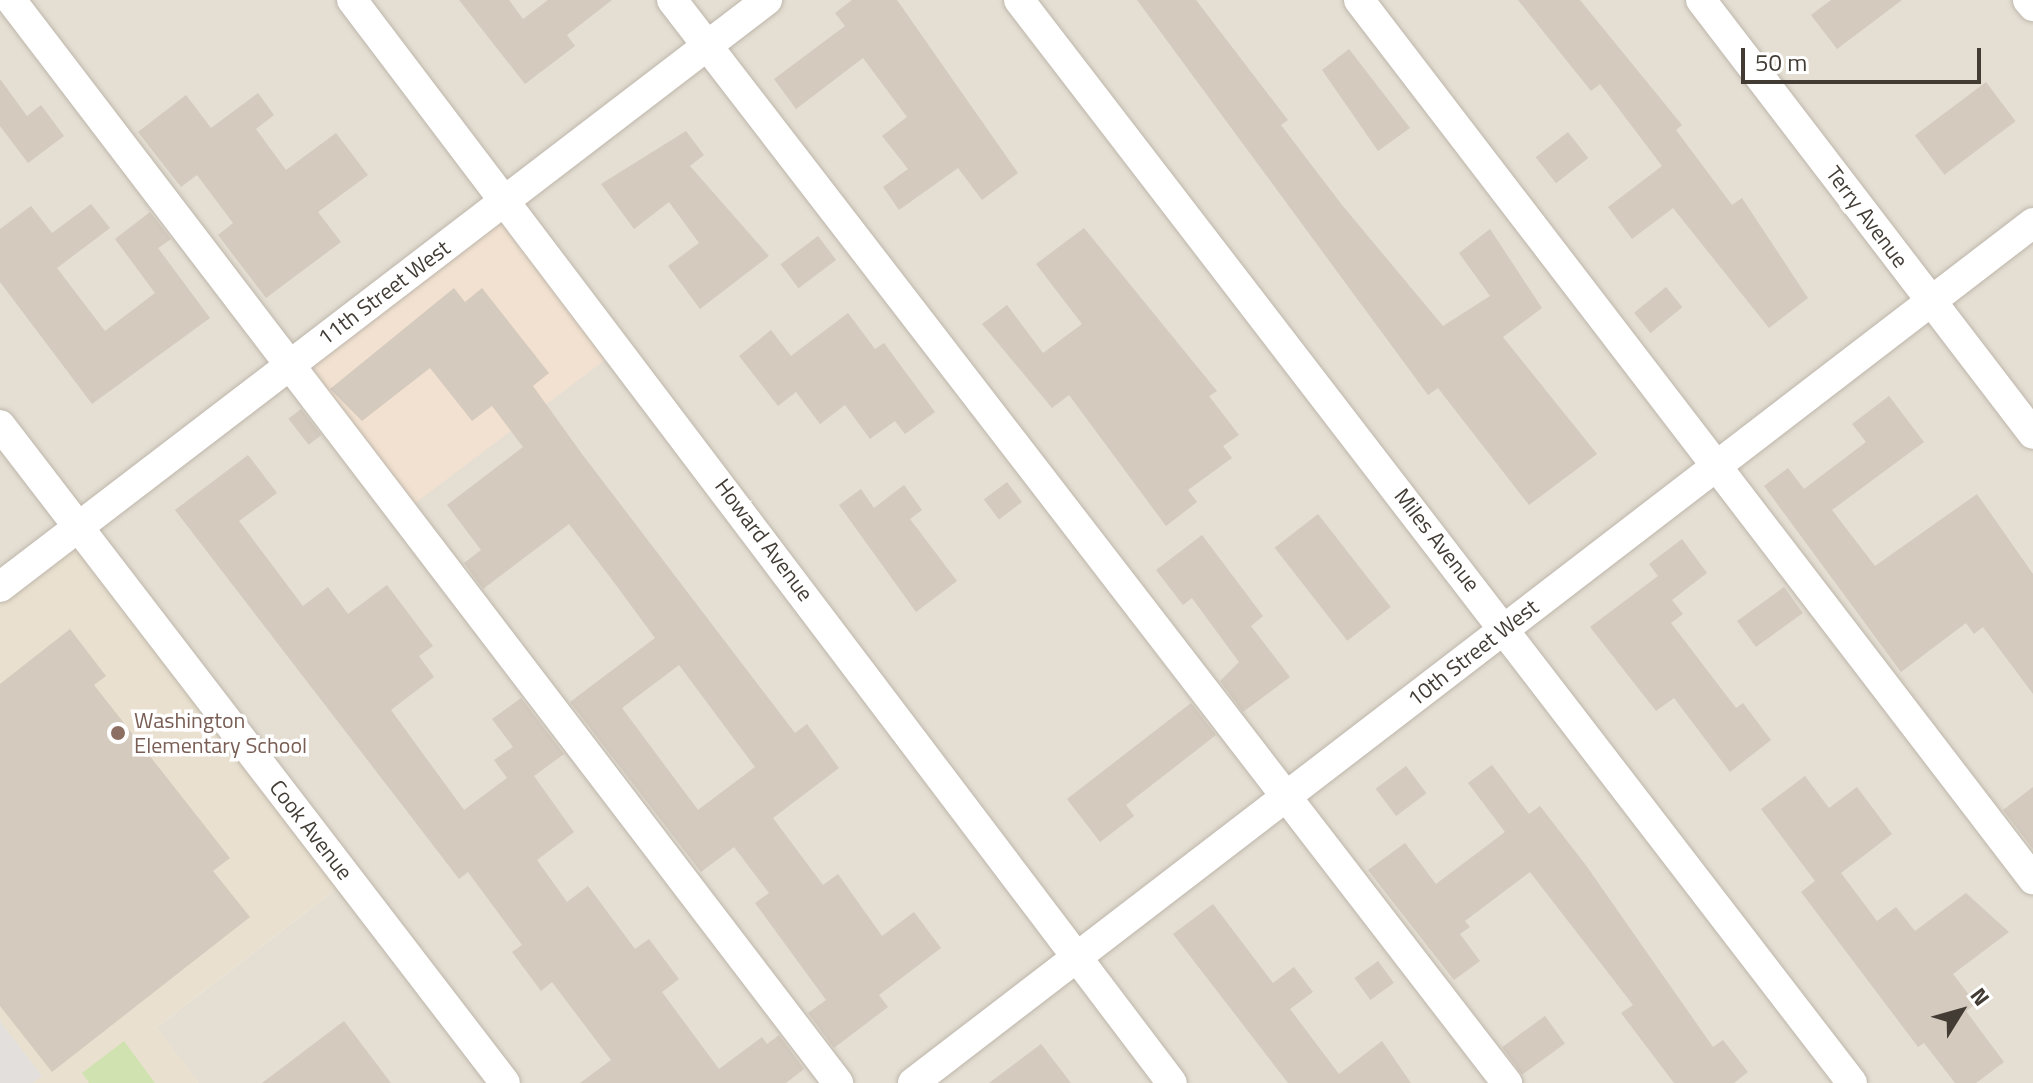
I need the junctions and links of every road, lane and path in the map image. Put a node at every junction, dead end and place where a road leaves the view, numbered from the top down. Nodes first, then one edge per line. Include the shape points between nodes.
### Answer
1 (11, 0) edge
2 (352, 0) edge
3 (672, 0) edge
4 (767, 0) edge
5 (1019, 0) edge
6 (1359, 0) edge
7 (1701, 0) edge
8 (2028, 0) edge
9 (2033, 6) edge
10 (707, 46) junction
11 (508, 199) junction
12 (2033, 223) edge
13 (1931, 301) junction
14 (288, 366) junction
15 (0, 425) edge
16 (2033, 434) edge
17 (1716, 467) junction
18 (78, 527) junction
19 (0, 587) edge
20 (1505, 628) junction
21 (1287, 796) junction
22 (2033, 879) edge
23 (1076, 958) junction
24 (505, 1083) edge
25 (838, 1083) edge
26 (913, 1083) edge
27 (1172, 1083) edge
28 (1507, 1083) edge
29 (1852, 1083) edge

1 - 14 street
2 - 11 street, Howard Avenue
3 - 10 street
4 - 10 street, 11th Street West
5 - 20 street, Miles Avenue
6 - 17 street
7 - 13 street, Terry Avenue
8 - 9 street
10 - 11 street, 11th Street West
10 - 21 street
11 - 14 street, 11th Street West
11 - 23 street, Howard Avenue
12 - 13 street, 10th Street West
13 - 16 street, Terry Avenue
13 - 17 street, 10th Street West
14 - 18 street, 11th Street West
14 - 25 street
15 - 18 street, Cook Avenue
17 - 20 street, 10th Street West
17 - 22 street
18 - 19 street, 11th Street West
18 - 24 street, Cook Avenue
20 - 21 street, 10th Street West
20 - 29 street, Miles Avenue
21 - 23 street, 10th Street West
21 - 28 street
23 - 26 street, 10th Street West
23 - 27 street, Howard Avenue

